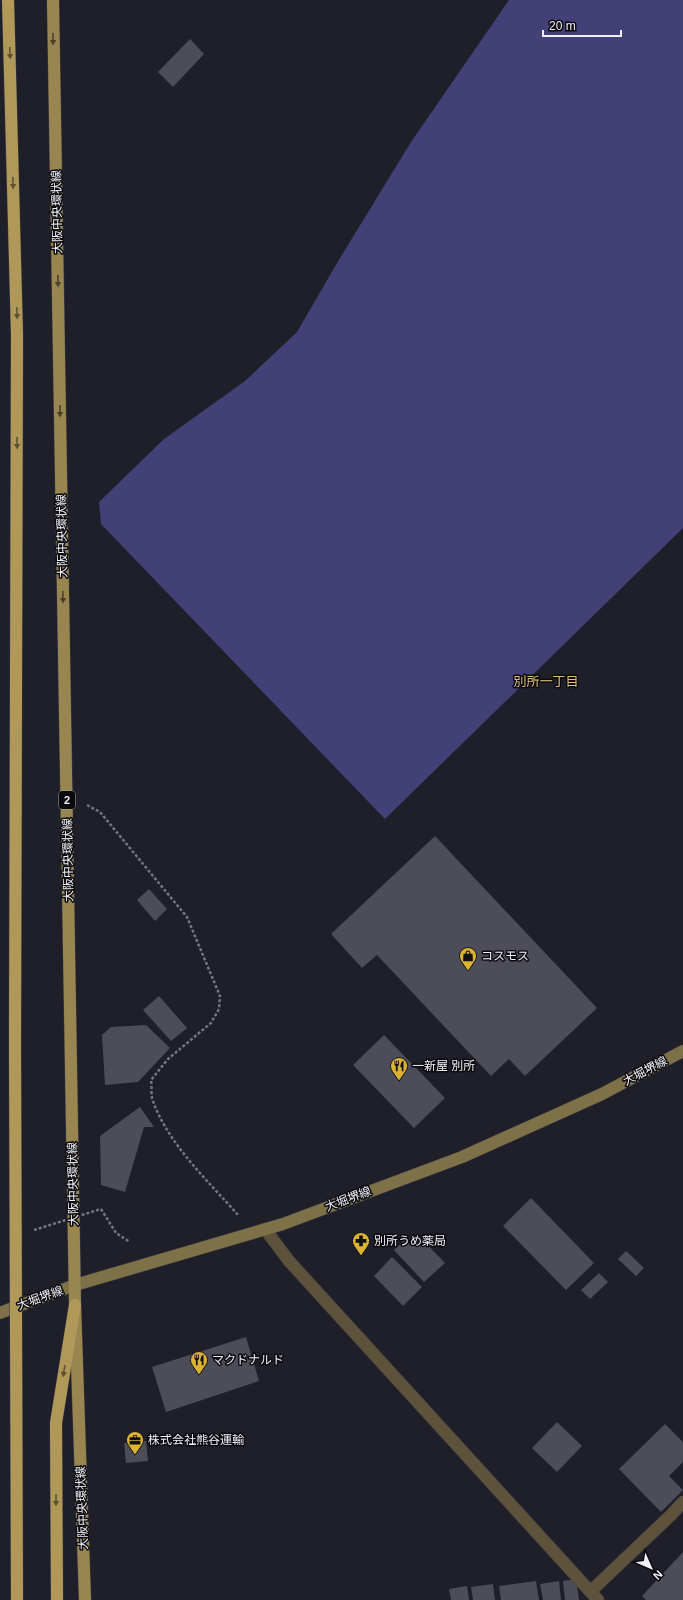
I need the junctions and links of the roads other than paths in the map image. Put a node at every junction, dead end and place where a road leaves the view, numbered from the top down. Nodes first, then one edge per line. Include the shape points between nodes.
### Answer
1 (8, 0) edge
2 (53, 0) edge
3 (683, 1051) edge
4 (266, 1229) junction
5 (75, 1285) junction
6 (75, 1305) junction
7 (0, 1313) edge
8 (683, 1502) edge
9 (595, 1596) edge
10 (17, 1600) edge
11 (57, 1600) edge
12 (85, 1600) edge

1 -> 10 highway, bridge via 17,334
2 -> 5 main road, 大阪中央環状線 / 2
3 - 4 main road, 大堀堺線 via 602,1094 462,1156
4 - 5 main road, 大堀堺線
4 - 9 street via 289,1261
5 - 6 main road, 大阪中央環状線 / 2
5 - 7 main road, 大堀堺線
6 -> 11 highway via 56,1423
6 - 12 main road, 大阪中央環状線 / 2
8 - 9 street

